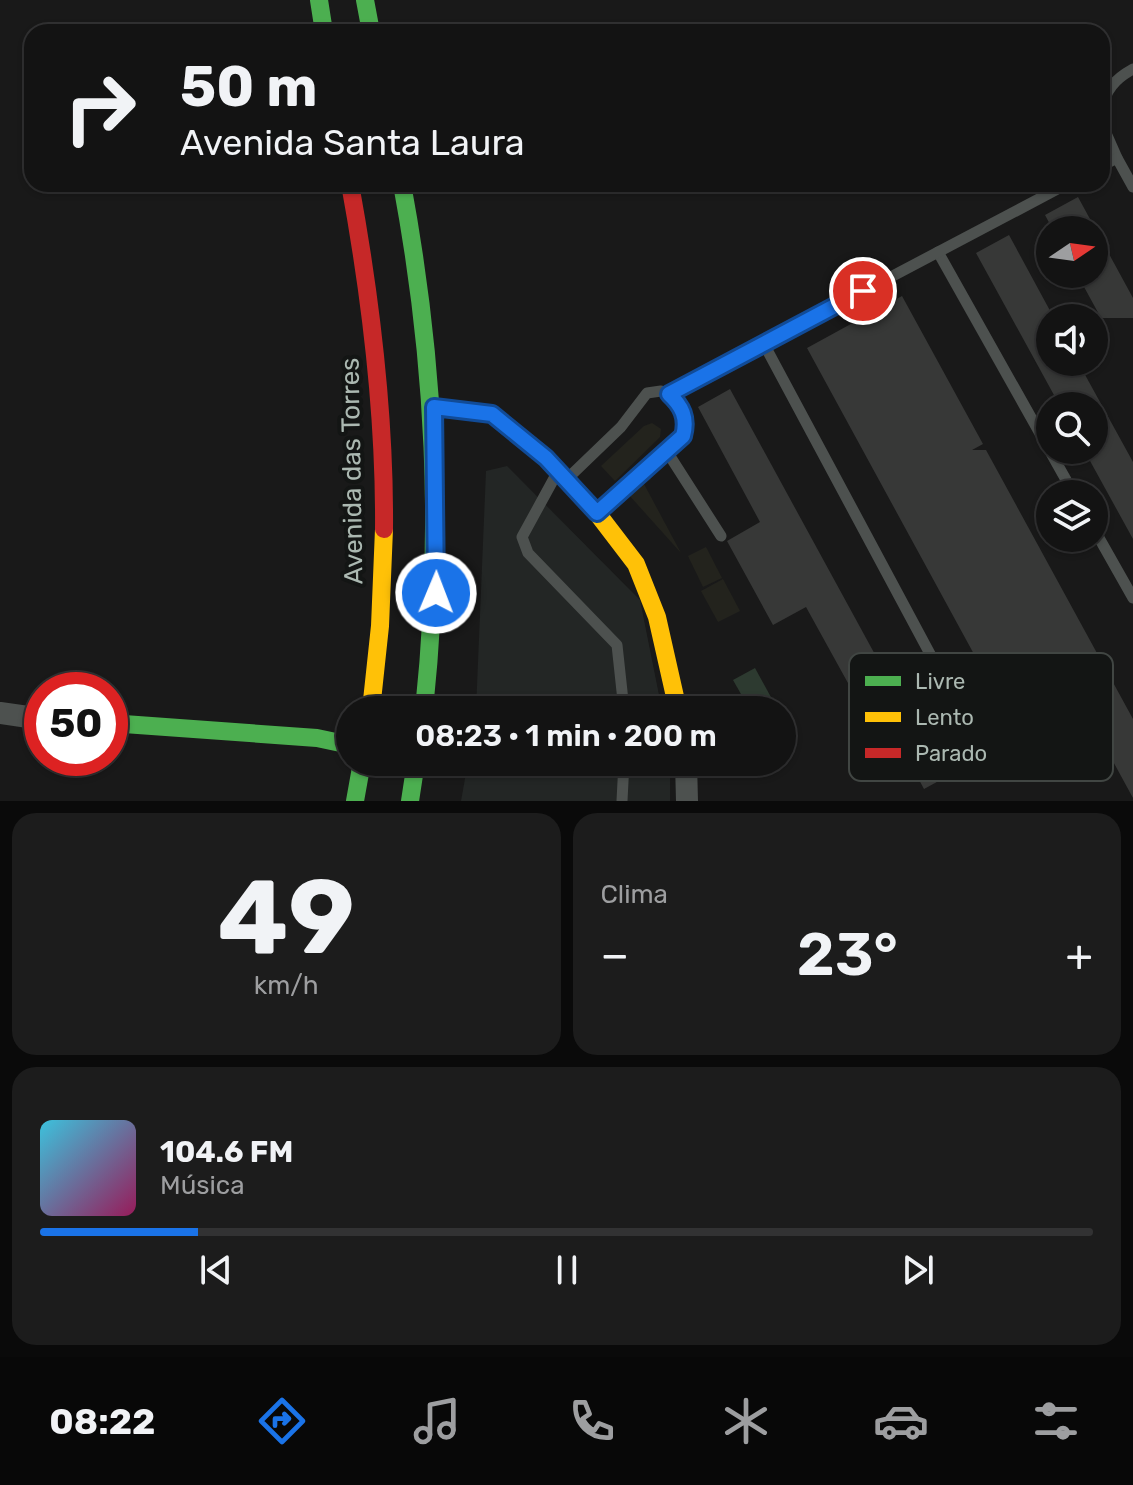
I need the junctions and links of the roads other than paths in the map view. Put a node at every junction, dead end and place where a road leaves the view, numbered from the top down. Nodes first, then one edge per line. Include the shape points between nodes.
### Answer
1 (319, 0) edge
2 (365, 0) edge
3 (323, 24) edge
4 (370, 24) edge
5 (1133, 69) edge
6 (1110, 88) edge
7 (1110, 142) edge
8 (1117, 158) junction
9 (1110, 162) edge
10 (1133, 187) edge
11 (351, 192) edge
12 (403, 192) edge
13 (1052, 192) edge
14 (938, 252) junction
15 (764, 344) junction
16 (669, 394) junction
17 (434, 407) junction
18 (666, 450) junction
19 (562, 476) junction
20 (1066, 480) edge
21 (597, 513) junction
22 (721, 536) dead end
23 (1107, 552) edge
24 (1133, 598) edge
25 (930, 653) edge
26 (373, 696) edge
27 (425, 696) edge
28 (622, 696) edge
29 (675, 696) edge
30 (0, 713) edge
31 (24, 716) edge
32 (128, 724) edge
33 (336, 742) edge
34 (359, 776) edge
35 (414, 776) edge
36 (623, 776) edge
37 (686, 776) edge
38 (355, 801) edge
39 (410, 801) edge
40 (622, 801) edge
41 (687, 801) edge

1 - 3 main road
2 - 4 main road
5 - 6 lane
7 - 8 lane
8 - 9 lane
8 - 10 lane
11 - 26 main road, Avenida das Torres via 379,367 383,432
12 - 17 main road
13 - 14 lane
14 - 15 lane
14 - 20 lane
15 - 16 lane
15 - 25 lane
16 - 18 lane via 685,421 683,436
16 - 19 lane via 647,393 621,427
17 - 19 main road via 492,414
17 - 27 main road via 436,593
18 - 21 lane
18 - 22 lane
19 - 21 main road
19 - 28 lane via 522,537 528,553 617,645
21 - 29 main road via 636,564 657,617
23 - 24 lane
30 - 31 street
32 - 33 main road
34 - 38 main road
35 - 39 main road
36 - 40 lane
37 - 41 street

